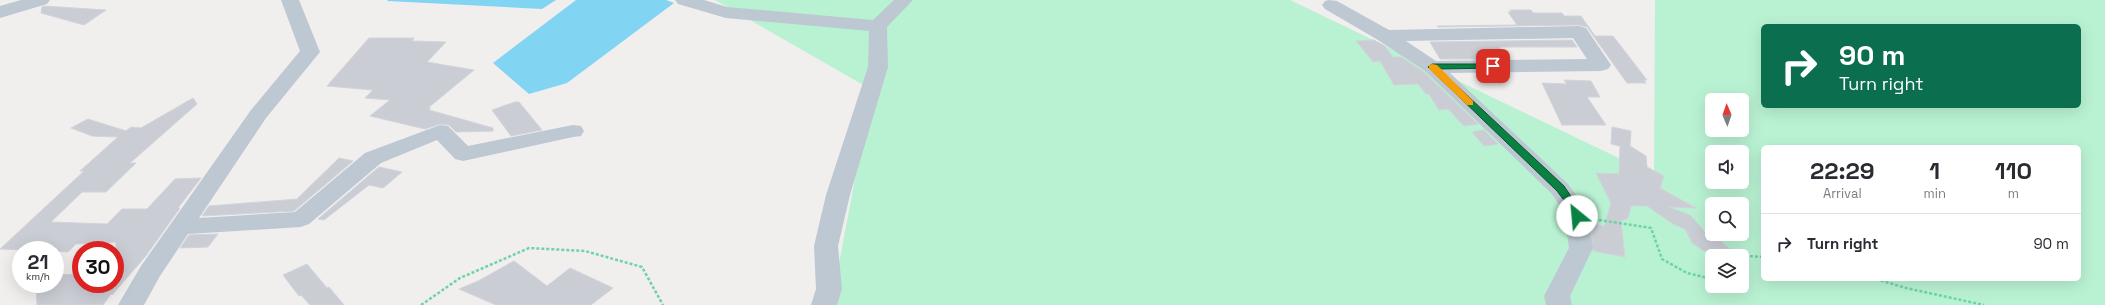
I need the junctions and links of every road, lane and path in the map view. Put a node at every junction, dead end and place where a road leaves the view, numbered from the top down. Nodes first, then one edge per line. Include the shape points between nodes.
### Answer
1 (41, 0) edge
2 (290, 0) edge
3 (684, 0) edge
4 (904, 0) edge
5 (1329, 2) edge
6 (0, 12) edge
7 (878, 26) junction
8 (1385, 36) junction
9 (1432, 67) junction
10 (572, 131) dead end
11 (1577, 216) junction
12 (180, 227) junction
13 (1749, 256) edge
14 (1761, 257) edge
15 (1705, 277) edge
16 (1883, 281) edge
17 (131, 305) edge
18 (421, 305) edge
19 (663, 305) edge
20 (824, 305) edge
21 (1559, 305) edge
22 (1984, 305) edge

1 - 6 street
2 - 12 street via 310,52 258,114
3 - 7 street via 726,12
4 - 7 street
5 - 8 street
7 - 20 street via 878,68 838,195 826,246 829,289
8 - 9 street
8 - 9 street via 1579,32 1600,65
9 - 11 street via 1560,188
10 - 12 street via 463,154 440,131 373,158 301,219
11 - 15 path via 1651,228 1662,259 1687,273
11 - 21 street via 1581,248 1557,296
12 - 17 street
13 - 14 path
16 - 22 path
18 - 19 path via 460,278 529,248 585,251 642,267

